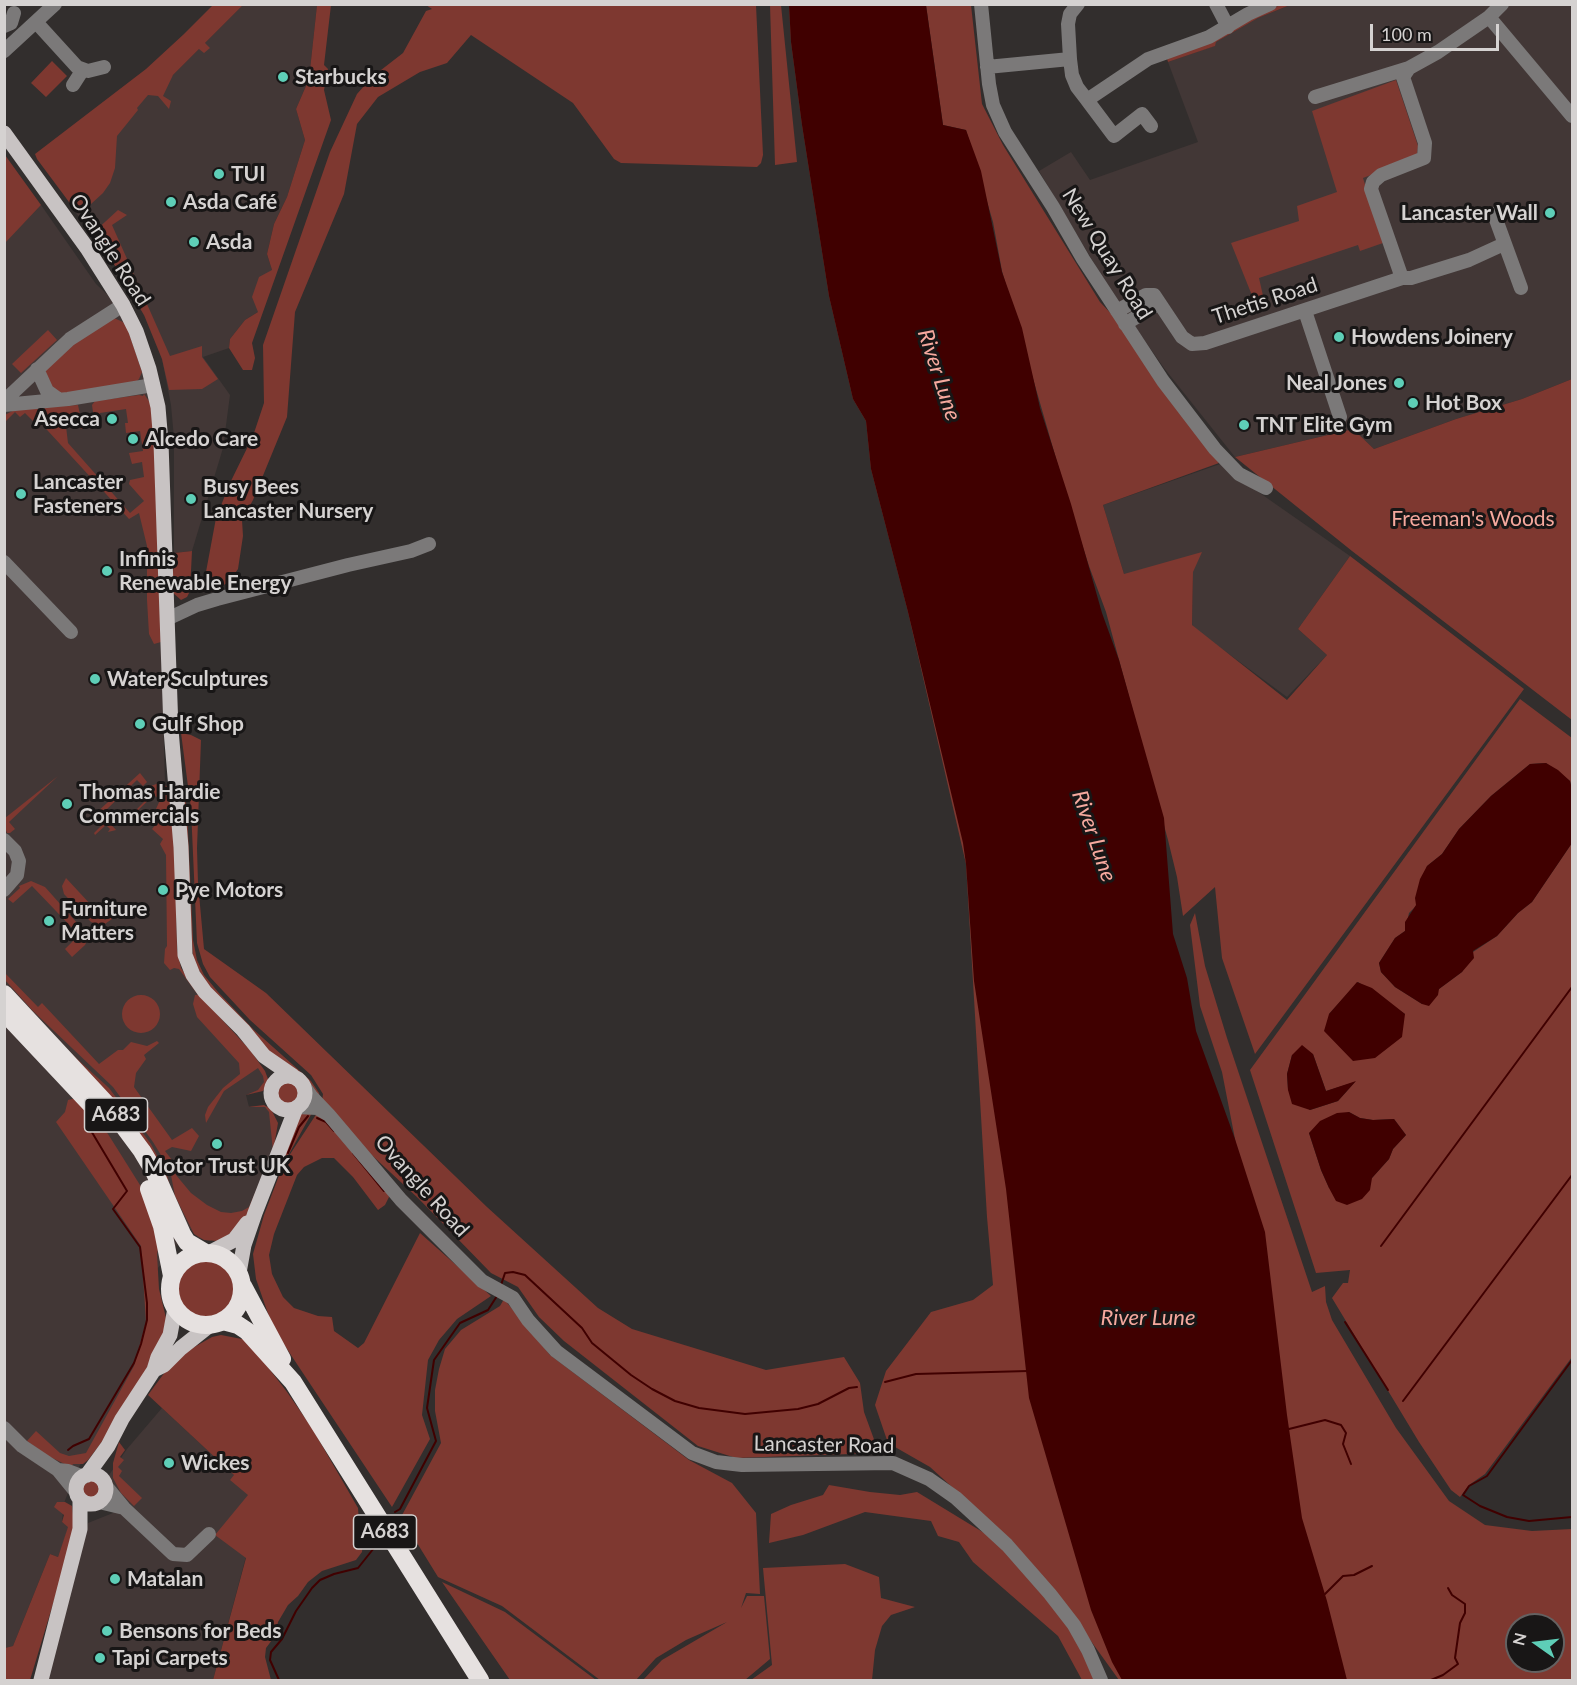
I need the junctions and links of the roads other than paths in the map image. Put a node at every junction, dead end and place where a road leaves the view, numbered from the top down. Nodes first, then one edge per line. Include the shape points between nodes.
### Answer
1 (55, 4) edge
2 (981, 4) edge
3 (1078, 4) edge
4 (1216, 4) edge
5 (1270, 4) edge
6 (1493, 10) edge
7 (14, 13) dead end
8 (36, 22) junction
9 (4, 26) edge
10 (1228, 27) junction
11 (4, 51) edge
12 (1070, 59) junction
13 (104, 67) dead end
14 (987, 67) junction
15 (1409, 68) junction
16 (82, 71) junction
17 (73, 85) dead end
18 (1315, 97) dead end
19 (1087, 100) junction
20 (1572, 116) edge
21 (1151, 126) dead end
22 (4, 133) edge
23 (1494, 213) dead end
24 (1504, 244) junction
25 (1402, 278) junction
26 (1521, 288) dead end
27 (1159, 303) junction
28 (123, 305) junction
29 (1117, 311) junction
30 (1305, 311) junction
31 (1125, 324) junction
32 (37, 369) junction
33 (153, 385) junction
34 (58, 399) junction
35 (4, 403) edge
36 (1340, 417) dead end
37 (1266, 488) dead end
38 (429, 544) dead end
39 (4, 562) edge
40 (167, 619) junction
41 (71, 632) dead end
42 (4, 840) edge
43 (4, 890) edge
44 (4, 994) edge
45 (4, 1012) edge
46 (264, 1056) junction
47 (298, 1081) junction
48 (272, 1086) junction
49 (277, 1106) junction
50 (297, 1108) junction
51 (329, 1115) junction
52 (278, 1154) junction
53 (255, 1213) junction
54 (207, 1252) junction
55 (172, 1276) junction
56 (241, 1280) junction
57 (509, 1294) joint
58 (175, 1308) junction
59 (217, 1323) junction
60 (154, 1370) junction
61 (292, 1382) junction
62 (4, 1428) edge
63 (108, 1446) junction
64 (58, 1470) junction
65 (86, 1476) junction
66 (104, 1483) junction
67 (88, 1499) junction
68 (124, 1508) junction
69 (209, 1534) dead end
70 (41, 1680) edge
71 (480, 1680) edge
72 (1101, 1680) edge

1 - 8 street
2 - 14 street, New Quay Road
3 - 12 street via 1068,24
4 - 10 street
5 - 10 street
6 - 15 street via 1438,52
6 - 20 street
7 - 9 street via 11,23
8 - 11 street
8 - 16 street
10 - 19 street via 1148,59
12 - 14 street
12 - 19 street via 1072,75
13 - 16 street
14 - 29 street, New Quay Road via 993,105 1005,132
15 - 18 street
15 - 25 street via 1403,77 1425,143 1424,158 1381,175 1371,189
16 - 17 street
19 - 21 street via 1114,135 1142,114
22 - 28 main road, Ovangle Road
23 - 24 street
24 - 25 street, Thetis Road via 1469,260
24 - 26 street
25 - 30 street, Thetis Road
27 - 29 street via 1154,295 1146,295
27 - 30 street, Thetis Road via 1182,337 1192,344
27 - 31 street
28 - 32 street via 78,332
28 - 33 main road, Ovangle Road via 136,331
29 - 31 street, New Quay Road
30 - 36 street
31 - 37 street, New Quay Road via 1215,449 1239,474
32 - 34 street via 47,391
32 - 35 street
33 - 34 street
33 - 40 main road, Ovangle Road via 162,455
34 - 35 street
38 - 40 street via 217,599
39 - 41 street
40 - 46 main road, Ovangle Road via 185,956 198,983
42 - 43 street via 19,861 17,874
44 - 54 highway, A683 via 110,1108 154,1171 187,1242
45 - 55 highway, A683 via 113,1128 152,1196
46 - 47 main road, Ovangle Road
46 - 48 main road, Ovangle Road
47 - 48 main road via 278,1078
47 - 50 main road via 304,1100
47 - 51 street, Ovangle Road
48 - 49 main road via 271,1097
49 - 50 main road via 286,1110
49 - 52 main road via 281,1127
50 - 51 street via 317,1108
50 - 52 main road
51 - 57 street, Ovangle Road via 401,1200 486,1283
52 - 53 main road
53 - 54 main road via 234,1240
53 - 56 main road via 244,1245
54 - 55 highway via 184,1260
54 - 56 highway, A683 via 228,1259
55 - 58 highway, A683 via 171,1298
56 - 59 highway via 238,1306 232,1315
56 - 61 highway, A683
57 - 72 street, Lancaster Road via 556,1351 692,1454 742,1465 893,1463 929,1479 1007,1545 1050,1594 1074,1625
58 - 59 highway, A683 via 190,1321
58 - 60 main road via 170,1335
59 - 60 main road
59 - 61 highway, A683 via 247,1331
60 - 63 main road
61 - 71 highway, A683
62 - 64 street via 22,1446
63 - 65 main road
63 - 66 main road
64 - 65 street
64 - 67 street
65 - 66 main road via 96,1476
65 - 67 main road via 78,1482
66 - 67 main road via 105,1494
66 - 68 street
67 - 68 street
67 - 70 main road
68 - 69 street via 173,1554 187,1555

